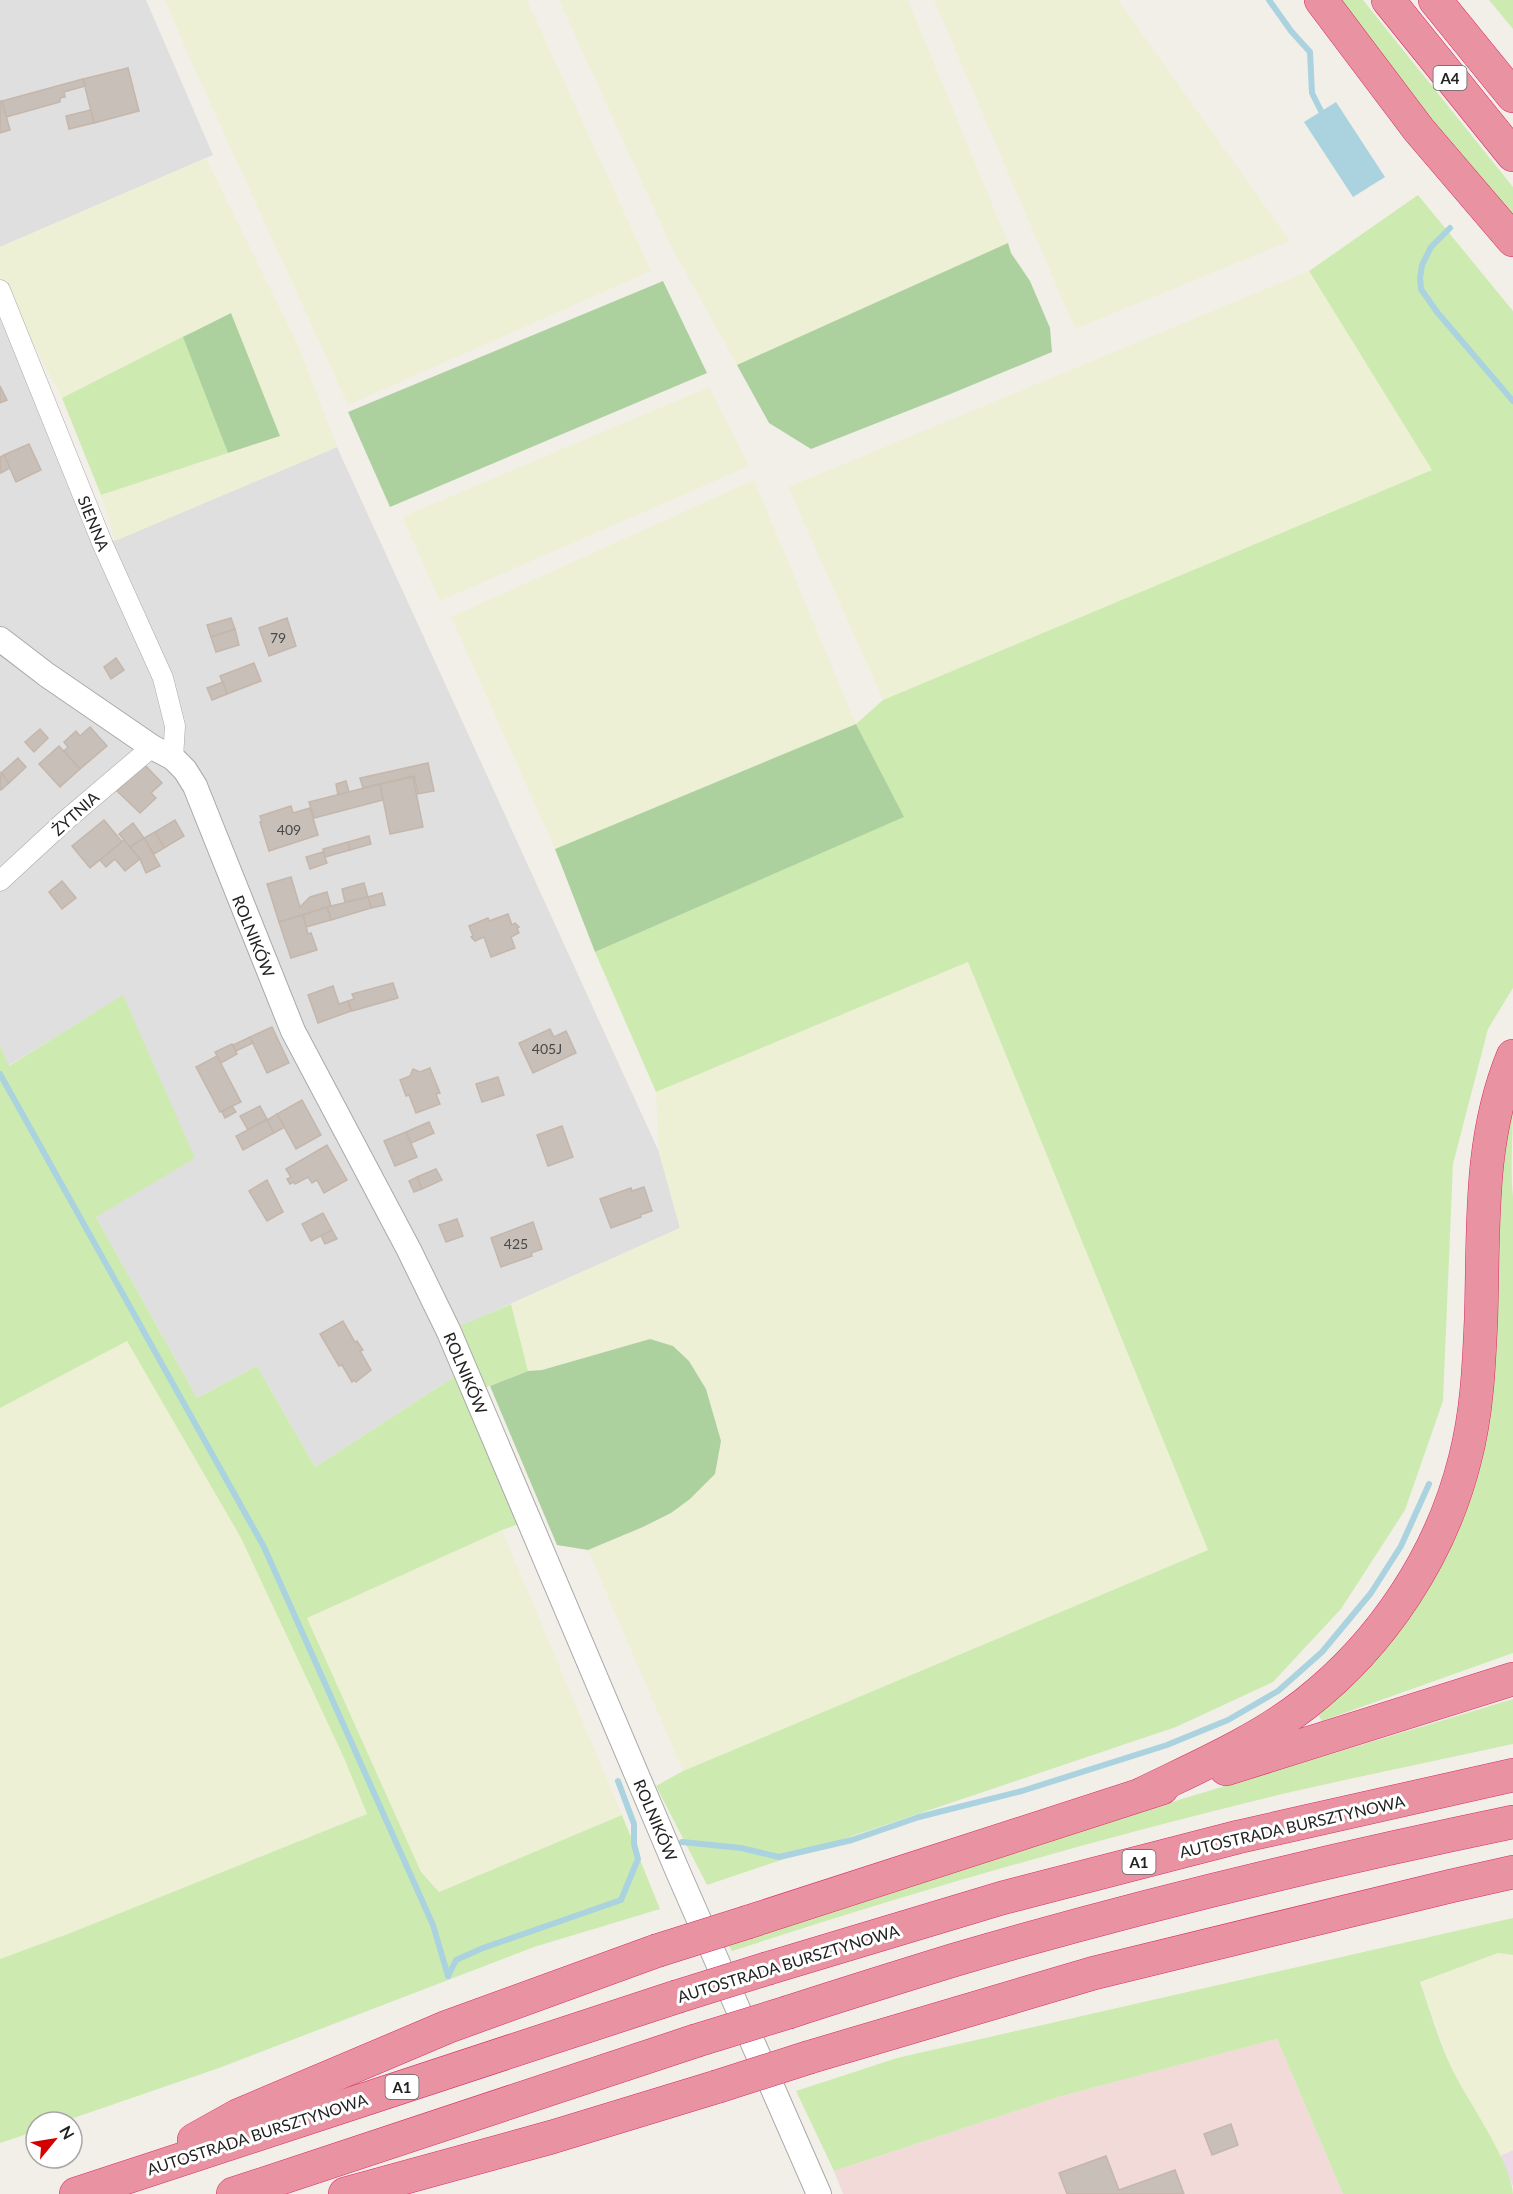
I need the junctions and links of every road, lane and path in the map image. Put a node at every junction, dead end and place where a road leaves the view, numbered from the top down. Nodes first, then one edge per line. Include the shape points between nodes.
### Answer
1 (1321, 0) edge
2 (1388, 0) edge
3 (1435, 0) edge
4 (1513, 96) edge
5 (1513, 155) edge
6 (1513, 240) edge
7 (0, 290) edge
8 (0, 639) edge
9 (163, 753) junction
10 (0, 881) edge
11 (1513, 1056) edge
12 (1513, 1679) edge
13 (1513, 1776) edge
14 (1142, 1794) junction
15 (1513, 1822) edge
16 (1513, 1872) edge
17 (1513, 1882) edge
18 (1450, 1886) junction
19 (127, 2177) junction
20 (76, 2194) edge
21 (233, 2194) edge
22 (345, 2194) edge
23 (819, 2194) edge

1 - 6 highway via 1419,130
2 - 5 highway, A4
3 - 4 highway, A4
7 - 9 street, SIENNA via 103,545 163,678 175,726
8 - 9 street, ROLNIKÓW
9 - 10 street, ŻYTNIA via 66,820
9 - 23 street, ROLNIKÓW via 185,770 195,786 293,1031 450,1332
11 - 14 highway via 1503,1081 1488,1147 1478,1388 1465,1458 1446,1516 1418,1574 1386,1623 1348,1666 1304,1705 1264,1732
12 - 14 highway
13 - 19 highway, AUTOSTRADA BURSZTYNOWA / A1, bridge via 1204,1845 1002,1898 676,1997
14 - 19 highway, bridge via 656,1951 447,2027 237,2116
15 - 21 highway, bridge via 1281,1874 955,1960 695,2041
16 - 18 highway
17 - 18 highway
18 - 22 highway, bridge via 1094,1973 552,2137
19 - 20 highway, AUTOSTRADA BURSZTYNOWA / A1

